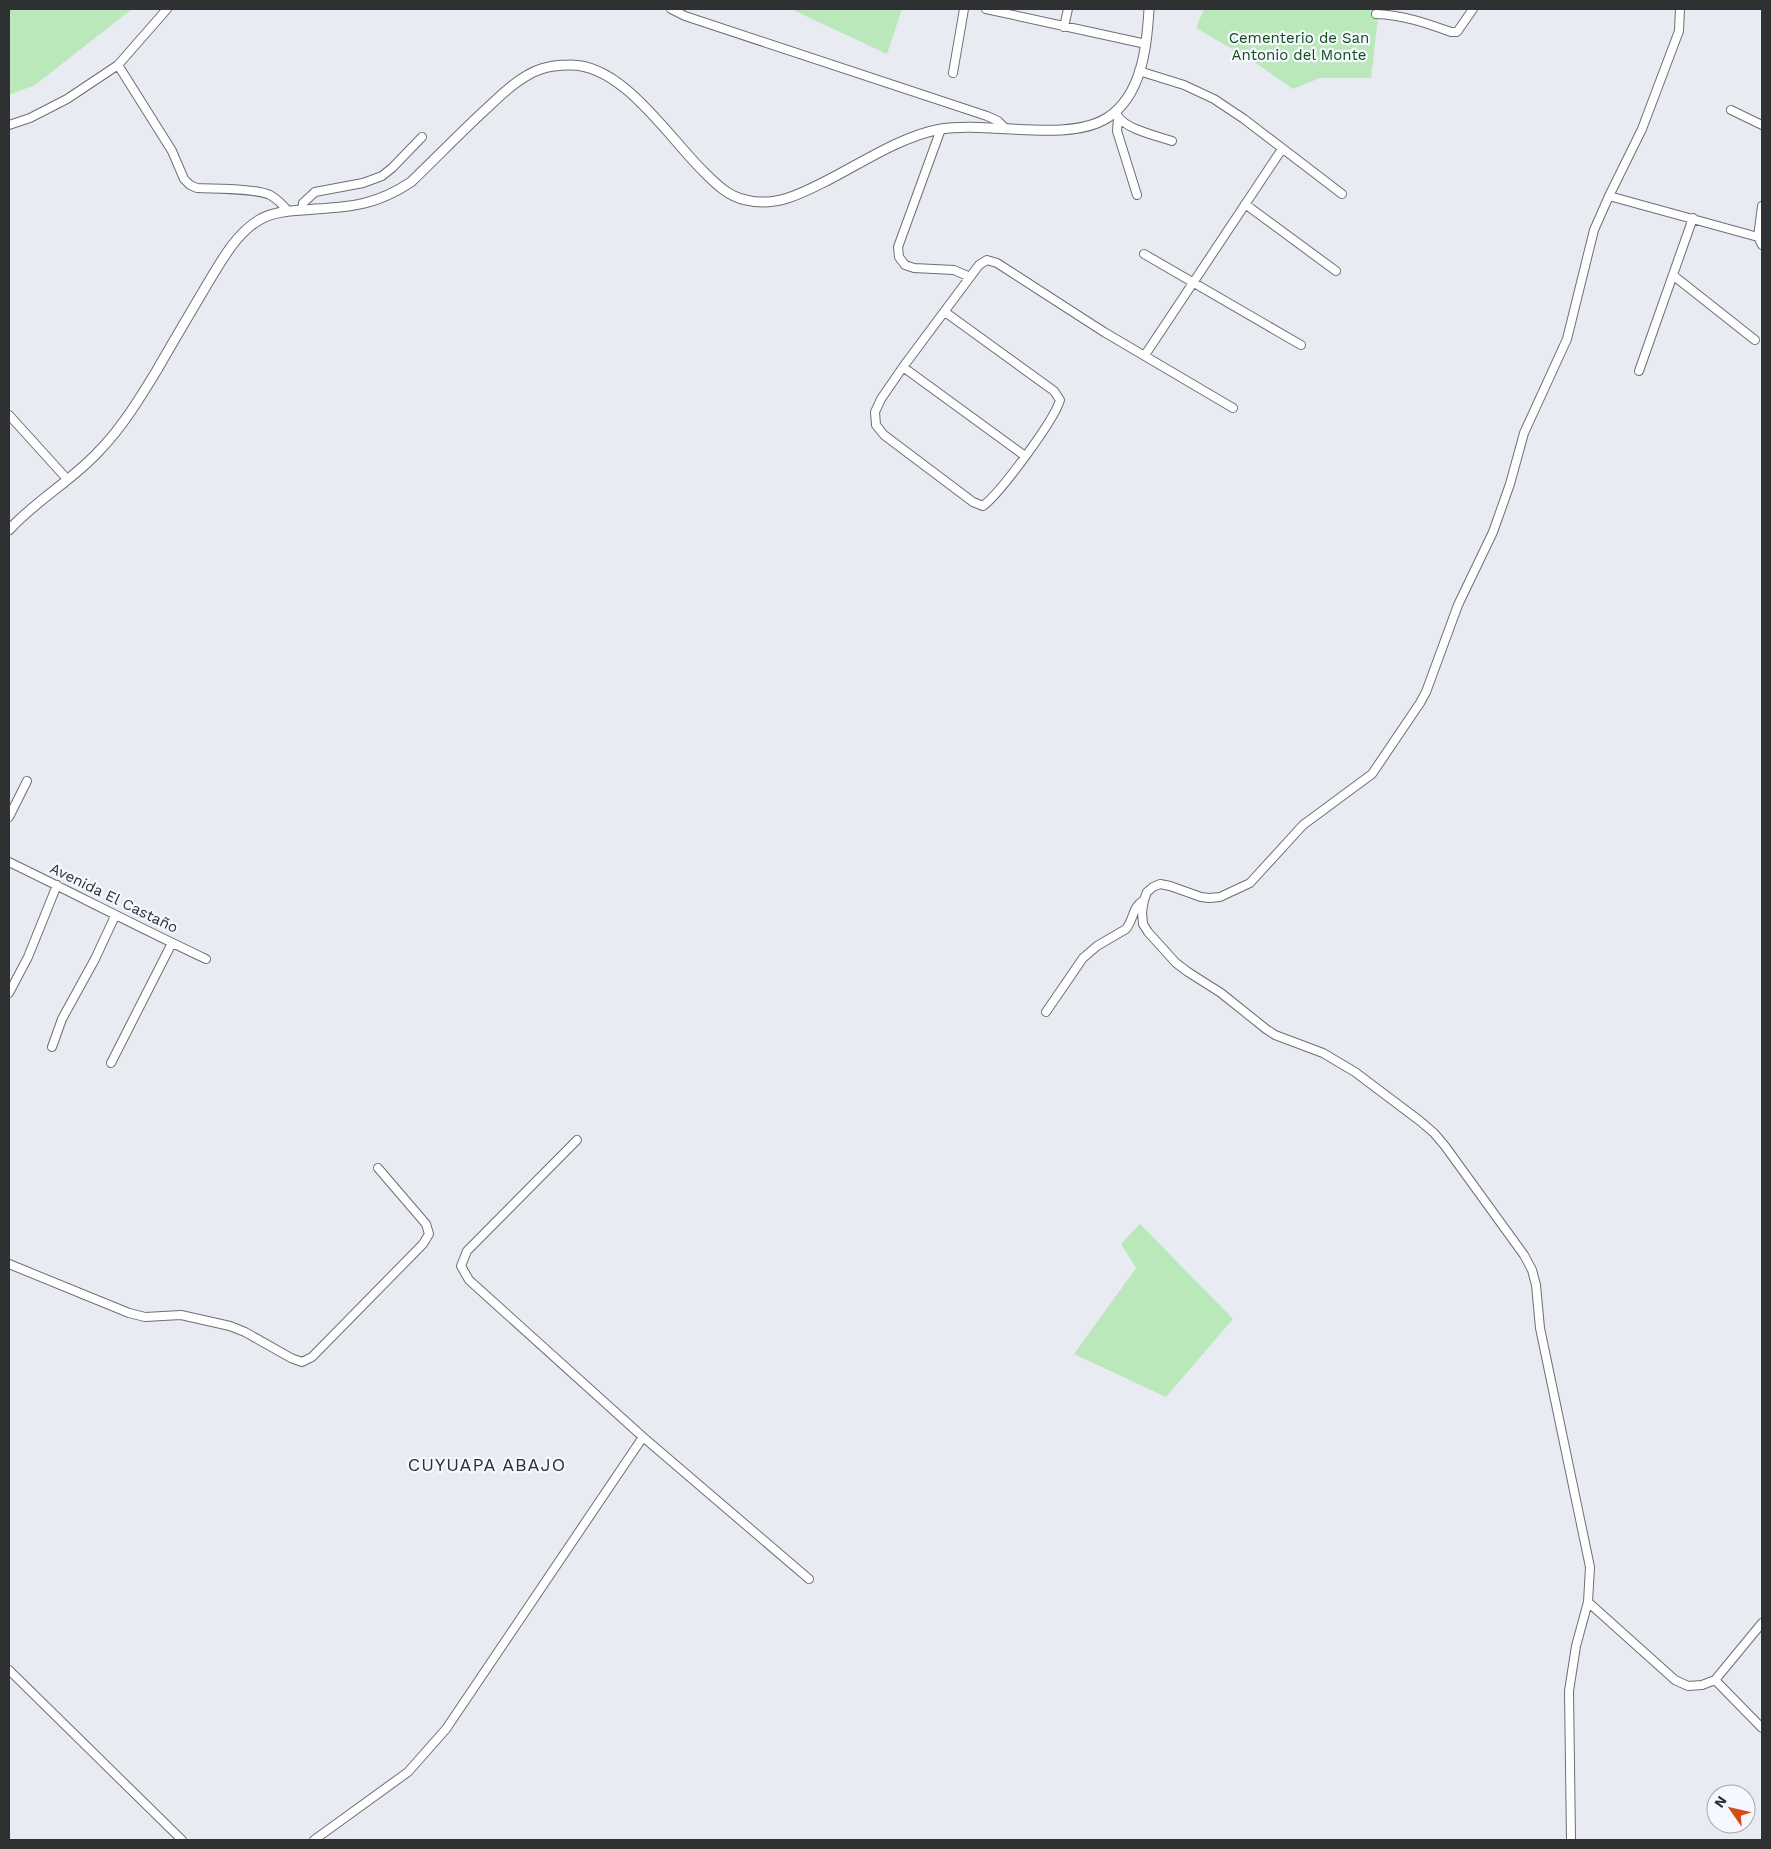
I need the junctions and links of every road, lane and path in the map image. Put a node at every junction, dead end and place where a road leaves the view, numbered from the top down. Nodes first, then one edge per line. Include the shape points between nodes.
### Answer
1 (168, 9) edge
2 (671, 9) edge
3 (964, 9) edge
4 (986, 9) edge
5 (1068, 9) edge
6 (1149, 9) edge
7 (1474, 9) edge
8 (1680, 9) edge
9 (1376, 14) dead end
10 (1064, 27) junction
11 (1146, 44) junction
12 (118, 65) junction
13 (1139, 71) junction
14 (953, 73) dead end
15 (1732, 110) dead end
16 (1118, 114) junction
17 (1762, 125) edge
18 (9, 126) edge
19 (1005, 128) junction
20 (941, 129) junction
21 (422, 137) dead end
22 (1172, 141) dead end
23 (1282, 149) junction
24 (1342, 194) dead end
25 (1137, 195) dead end
26 (1609, 196) junction
27 (1245, 204) junction
28 (1762, 207) edge
29 (302, 210) junction
30 (288, 211) junction
31 (1693, 218) junction
32 (1758, 237) junction
33 (1762, 245) edge
34 (1144, 254) dead end
35 (1336, 271) dead end
36 (1674, 276) junction
37 (970, 278) junction
38 (1194, 283) junction
39 (945, 312) junction
40 (1755, 340) dead end
41 (1301, 344) dead end
42 (1145, 355) junction
43 (903, 367) junction
44 (1639, 371) dead end
45 (1233, 408) dead end
46 (9, 415) edge
47 (1025, 456) junction
48 (67, 479) junction
49 (10, 527) edge
50 (27, 781) dead end
51 (9, 817) edge
52 (9, 862) edge
53 (58, 885) junction
54 (1144, 900) junction
55 (115, 916) junction
56 (172, 943) junction
57 (206, 959) dead end
58 (9, 993) edge
59 (1046, 1012) dead end
60 (52, 1047) dead end
61 (111, 1063) dead end
62 (577, 1140) dead end
63 (378, 1168) dead end
64 (9, 1264) edge
65 (643, 1437) junction
66 (809, 1579) dead end
67 (1588, 1602) junction
68 (1762, 1623) edge
69 (9, 1670) edge
70 (1715, 1680) junction
71 (1762, 1728) edge
72 (182, 1840) edge
73 (314, 1840) edge
74 (1571, 1840) edge

1 - 12 street
2 - 19 street via 987,116
3 - 14 street
4 - 10 street
5 - 10 street
6 - 11 street
7 - 9 street via 1457,32 1394,14
8 - 26 street via 1679,31 1674,46 1642,129
10 - 11 street
11 - 13 street
12 - 18 street via 67,100
12 - 30 street via 190,186 270,195
13 - 16 street via 1135,85
13 - 23 street via 1184,84 1214,99
15 - 17 street
16 - 19 street via 1070,130
16 - 22 street via 1130,127
16 - 25 street via 1117,131
19 - 20 street
20 - 29 street via 916,136 794,196 780,201 744,200 716,183 620,83 588,68 556,66 540,69 502,94 411,182 394,194 359,205
20 - 37 street via 898,247 899,257 905,265 914,268 954,270
21 - 29 street via 382,176 315,192 303,203
23 - 24 street
23 - 27 street
26 - 31 street
26 - 54 street via 1594,230 1567,339 1524,433 1493,532 1458,605 1426,692 1379,765 1372,774 1303,825 1256,878 1243,887 1210,898 1160,884 1153,887
27 - 35 street
27 - 38 street
28 - 32 street
29 - 30 street
30 - 48 street via 259,220 234,245 115,434
31 - 32 street
31 - 36 street
32 - 33 street
34 - 38 street
36 - 40 street
36 - 44 street
37 - 39 street
37 - 42 street via 987,260 997,263
38 - 41 street
38 - 42 street
39 - 43 street
39 - 47 street via 1054,391 1060,400 1057,410
42 - 45 street
43 - 47 street
43 - 47 street via 881,399 875,412 876,425 884,435 972,502 983,506 991,500
46 - 48 street
48 - 49 street
50 - 51 street
52 - 53 street, Avenida El Castaño
53 - 55 street, Avenida El Castaño
53 - 58 street
54 - 59 street via 1135,906 1126,929 1096,946 1083,958
54 - 67 street via 1143,924 1182,968 1221,993 1266,1029 1323,1053 1355,1072 1434,1133 1524,1255 1536,1286 1540,1328 1587,1547 1590,1567
55 - 56 street, Avenida El Castaño
55 - 60 street via 62,1019
56 - 57 street, Avenida El Castaño
56 - 61 street
62 - 65 street via 468,1252 461,1266 469,1280
63 - 64 street via 426,1224 429,1234 423,1244 319,1350 302,1362 230,1326 181,1315 145,1317 129,1314
65 - 66 street
65 - 73 street via 446,1730 408,1772
67 - 70 street via 1675,1680 1688,1686
67 - 74 street via 1576,1646 1570,1691
68 - 70 street
69 - 72 street
70 - 71 street

